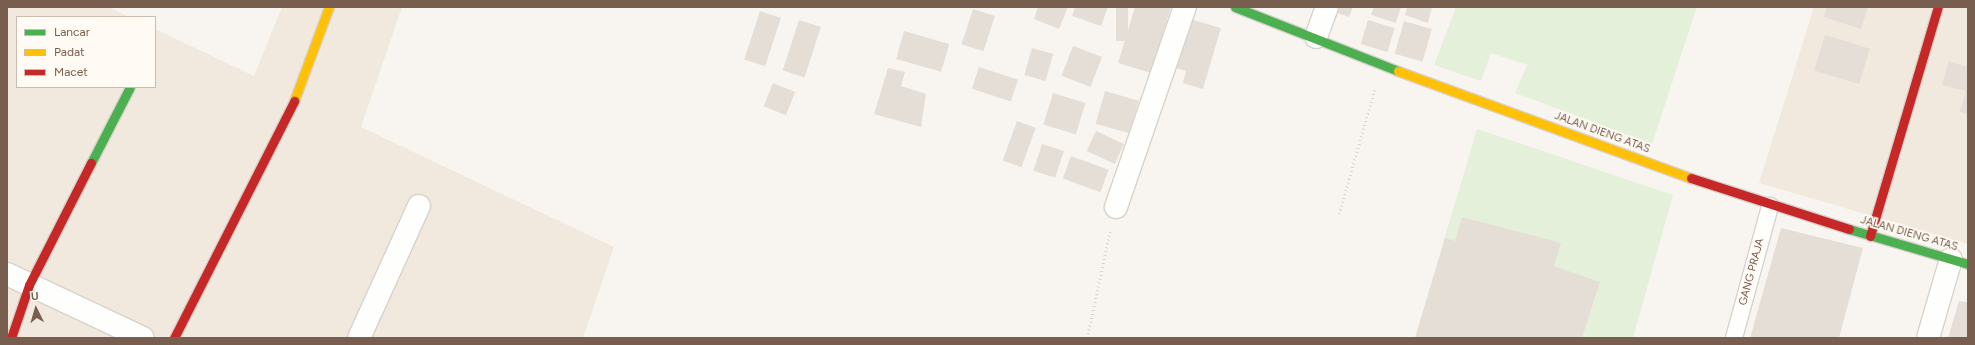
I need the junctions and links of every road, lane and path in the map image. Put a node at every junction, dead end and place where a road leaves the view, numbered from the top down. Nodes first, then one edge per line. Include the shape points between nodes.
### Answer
1 (329, 7) edge
2 (1185, 7) edge
3 (1235, 7) edge
4 (1327, 7) edge
5 (1938, 7) edge
6 (1316, 37) junction
7 (1382, 64) junction
8 (129, 88) edge
9 (419, 206) dead end
10 (1770, 206) junction
11 (1116, 207) joint
12 (1340, 214) dead end
13 (1870, 236) junction
14 (1959, 261) edge
15 (7, 274) edge
16 (29, 285) junction
17 (11, 338) edge
18 (143, 338) edge
19 (174, 338) edge
20 (359, 338) edge
21 (1087, 338) edge
22 (1734, 338) edge
23 (1928, 338) edge

1 - 19 street via 289,115
2 - 11 street
3 - 6 street, JALAN DIENG ATAS
4 - 6 street
5 - 13 street
6 - 7 street, JALAN DIENG ATAS
7 - 10 street, JALAN DIENG ATAS
7 - 12 path
8 - 16 street
9 - 20 street
10 - 13 street, JALAN DIENG ATAS
10 - 22 lane, GANG PRAJA
11 - 21 path
13 - 14 street, JALAN DIENG ATAS
14 - 23 street
15 - 16 street
16 - 17 street
16 - 18 street

